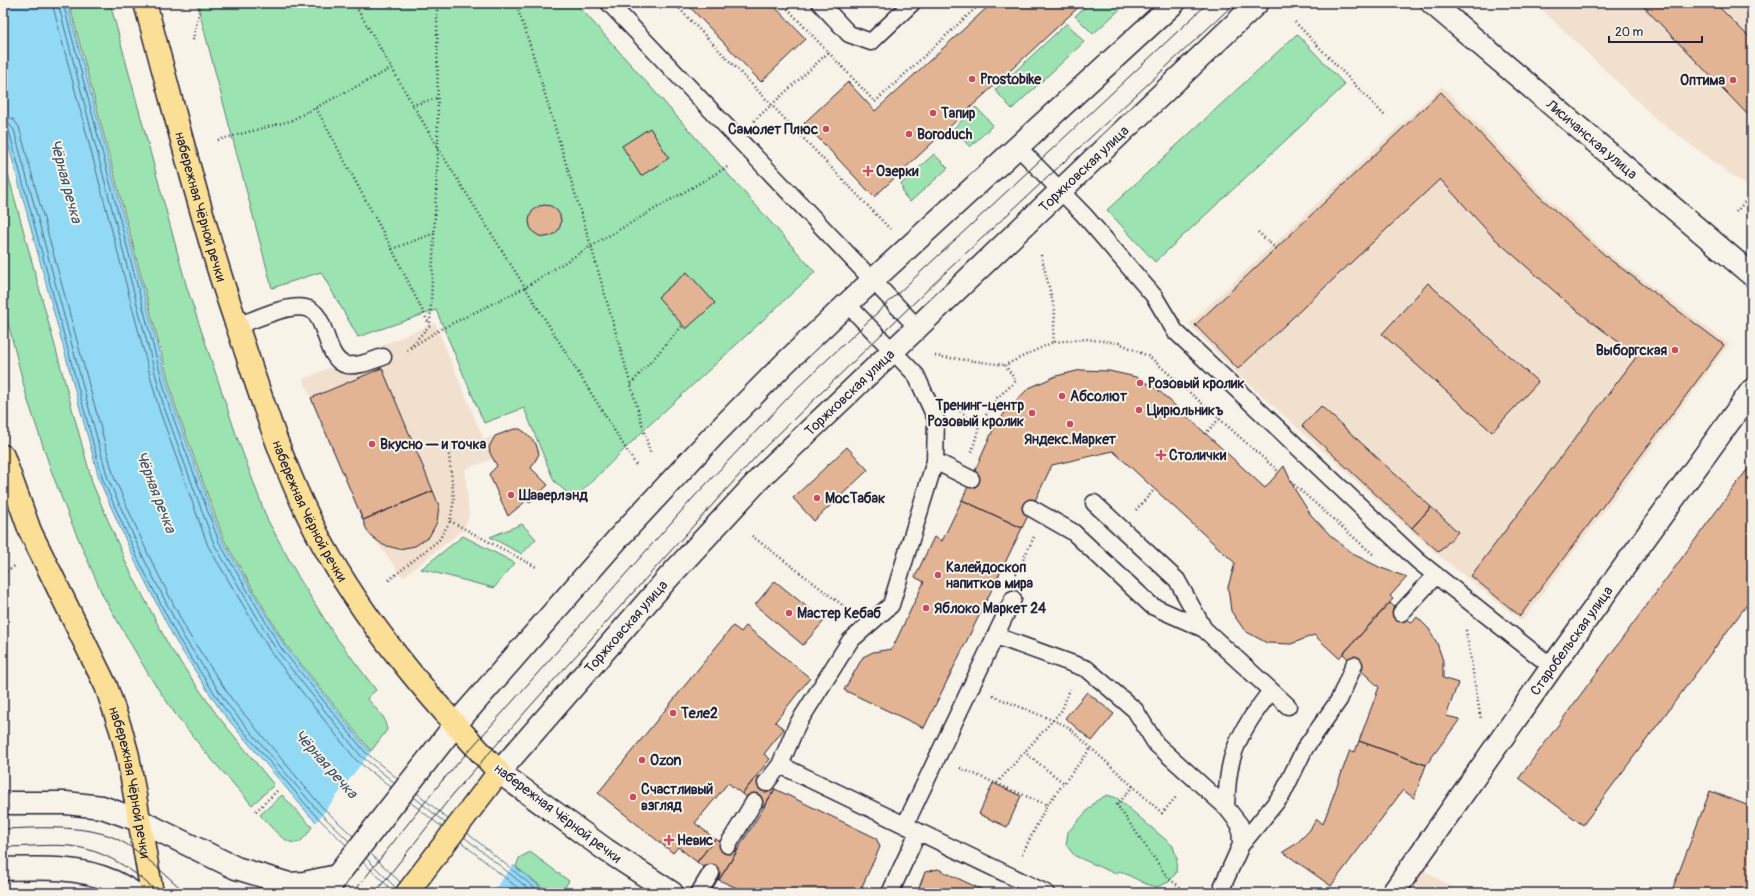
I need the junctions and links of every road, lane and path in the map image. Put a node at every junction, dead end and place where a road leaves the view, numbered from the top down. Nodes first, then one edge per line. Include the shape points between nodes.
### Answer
1 (146, 3) edge
2 (201, 3) edge
3 (354, 3) edge
4 (437, 3) edge
5 (515, 3) edge
6 (609, 3) edge
7 (674, 3) edge
8 (820, 3) edge
9 (912, 3) edge
10 (1174, 3) edge
11 (1257, 3) edge
12 (1432, 3) edge
13 (1295, 22) dead end
14 (849, 34) junction
15 (193, 40) dead end
16 (392, 68) junction
17 (438, 98) junction
18 (412, 105) junction
19 (771, 105) junction
20 (316, 108) junction
21 (1385, 116) dead end
22 (218, 140) dead end
23 (1018, 147) junction
24 (438, 148) junction
25 (752, 152) junction
26 (1061, 192) junction
27 (1752, 194) edge
28 (1736, 212) dead end
29 (890, 230) dead end
30 (1258, 232) dead end
31 (435, 233) junction
32 (591, 246) junction
33 (392, 249) junction
34 (1276, 249) dead end
35 (1041, 255) dead end
36 (1752, 274) edge
37 (873, 280) junction
38 (524, 288) junction
39 (847, 304) junction
40 (430, 325) junction
41 (683, 325) dead end
42 (237, 326) junction
43 (917, 327) junction
44 (1053, 342) junction
45 (891, 351) junction
46 (935, 356) dead end
47 (383, 357) dead end
48 (1005, 365) junction
49 (631, 384) junction
50 (1752, 390) edge
51 (1219, 419) junction
52 (1205, 434) dead end
53 (448, 447) dead end
54 (650, 452) dead end
55 (3, 456) edge
56 (971, 459) dead end
57 (935, 461) junction
58 (636, 465) dead end
59 (1279, 472) dead end
60 (971, 479) dead end
61 (1291, 482) dead end
62 (1094, 503) dead end
63 (1038, 511) joint
64 (450, 522) junction
65 (752, 536) dead end
66 (1376, 558) dead end
67 (15, 566) dead end
68 (538, 568) dead end
69 (3, 573) edge
70 (1436, 575) junction
71 (389, 580) dead end
72 (1014, 599) joint
73 (1401, 612) dead end
74 (869, 625) junction
75 (1204, 629) junction
76 (1466, 629) dead end
77 (996, 636) junction
78 (1354, 664) dead end
79 (1079, 666) junction
80 (1552, 667) junction
81 (971, 688) junction
82 (1272, 691) junction
83 (1288, 706) dead end
84 (1052, 720) junction
85 (1481, 721) dead end
86 (455, 725) junction
87 (1091, 748) junction
88 (1024, 752) junction
89 (937, 759) junction
90 (780, 766) junction
91 (500, 772) junction
92 (1194, 778) junction
93 (766, 782) dead end
94 (997, 782) junction
95 (1064, 783) junction
96 (1133, 786) junction
97 (278, 790) dead end
98 (754, 802) dead end
99 (3, 803) edge
100 (1047, 805) junction
101 (1226, 807) junction
102 (256, 811) dead end
103 (138, 820) junction
104 (912, 828) junction
105 (728, 845) dead end
106 (1241, 845) junction
107 (3, 869) edge
108 (711, 873) dead end
109 (1010, 876) junction
110 (332, 884) edge
111 (1224, 890) edge
112 (134, 893) edge
113 (152, 893) edge
114 (407, 893) edge
115 (672, 893) edge
116 (698, 893) edge
117 (890, 893) edge
118 (1046, 893) edge
119 (1188, 893) edge
120 (1393, 893) edge

1 - 42 main road, набережная Чёрной речки via 216,261
2 - 15 path
3 - 16 path
4 - 17 path
5 - 32 path
6 - 25 lane
7 - 19 path
8 - 14 lane
9 - 14 lane via 871,42
10 - 23 main road
11 - 26 main road, Торжковская улица
12 - 36 main road, Лисичанская улица
13 - 21 path
14 - 19 path
16 - 18 path
16 - 20 path
17 - 18 path
17 - 24 path
18 - 24 path
19 - 29 path
20 - 22 path via 290,121
20 - 33 path
23 - 26 lane
23 - 37 main road
24 - 31 path
24 - 38 path
25 - 32 path
25 - 37 lane
26 - 43 main road, Торжковская улица
26 - 70 lane via 1154,296 1175,331 1418,561
27 - 28 path
30 - 34 path
31 - 33 path
31 - 40 path
32 - 38 path
32 - 49 path
33 - 40 path
35 - 44 path via 1055,311
37 - 39 main road
37 - 43 lane
38 - 40 path via 439,330 407,350
38 - 58 path
39 - 45 lane
39 - 86 main road via 785,363 621,535
41 - 49 path
42 - 47 lane via 290,308 308,308 316,313 333,354 339,361 346,365 356,365
42 - 86 main road, набережная Чёрной речки via 281,452 330,558 418,683
43 - 45 main road, Торжковская улица
44 - 48 path
44 - 51 path via 1086,339 1119,343 1150,357
45 - 57 lane via 916,375 936,418
45 - 91 main road, Торжковская улица via 755,484 668,578
46 - 48 path
48 - 56 path via 1016,381 997,398 979,426
49 - 54 path
50 - 80 main road, Старобельская улица
51 - 52 path
51 - 59 path
53 - 64 path via 454,500
55 - 103 main road, набережная Чёрной речки via 30,531 106,686 126,749
57 - 60 lane
57 - 74 lane via 891,605
61 - 66 path
62 - 75 lane via 1177,580
63 - 72 path via 1016,576
63 - 75 lane via 1072,532 1152,606
64 - 68 path
64 - 71 path via 439,540
65 - 74 path
67 - 69 path
70 - 73 lane
70 - 80 lane
72 - 77 lane
74 - 90 lane via 850,640 797,725
75 - 82 lane
76 - 85 path
77 - 79 lane
77 - 81 lane
78 - 106 lane via 1339,700 1305,748 1282,795
79 - 84 path via 1062,710
79 - 92 lane via 1087,669 1135,710 1156,744
80 - 120 main road, Старобельская улица
81 - 84 path
81 - 89 lane
82 - 83 lane
82 - 101 lane via 1252,717 1234,752 1227,782
84 - 87 path via 1067,726
84 - 88 path
86 - 91 main road, набережная Чёрной речки
86 - 110 main road
87 - 95 path
87 - 96 path
88 - 94 path
88 - 95 path
89 - 94 path
89 - 104 lane
90 - 93 lane
90 - 104 lane
91 - 114 main road, Торжковская улица
91 - 115 main road, набережная Чёрной речки via 606,850
92 - 96 path via 1162,813
92 - 101 lane
94 - 100 path
95 - 100 path
96 - 119 path via 1117,805 1168,878
97 - 102 path
98 - 105 lane
99 - 103 main road via 66,803 102,807
100 - 109 path
101 - 106 lane via 1240,825
103 - 110 main road via 236,868 272,880 289,884
103 - 113 main road, набережная Чёрной речки
104 - 109 lane
104 - 117 lane
106 - 111 lane
107 - 112 main road via 76,870 112,881
108 - 116 lane
109 - 118 lane

